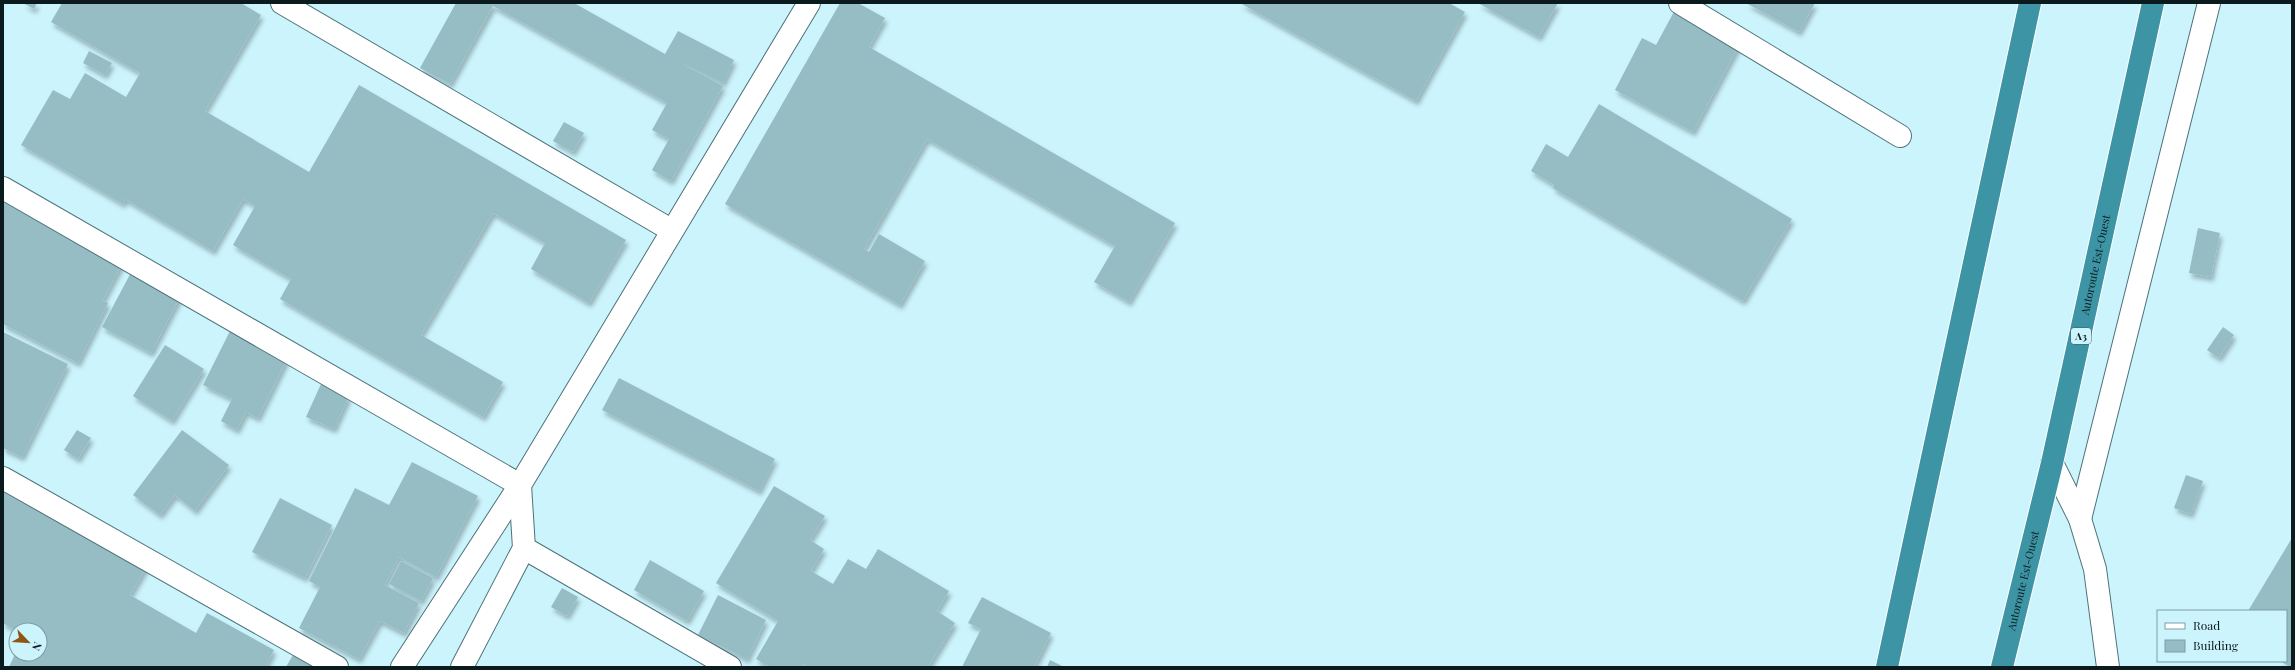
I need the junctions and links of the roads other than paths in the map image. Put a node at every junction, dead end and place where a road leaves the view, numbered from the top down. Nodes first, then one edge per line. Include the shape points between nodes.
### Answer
1 (282, 3) edge
2 (809, 3) edge
3 (1680, 3) edge
4 (2030, 3) edge
5 (2153, 3) edge
6 (2209, 3) edge
7 (1900, 136) dead end
8 (3, 188) edge
9 (671, 230) junction
10 (2052, 463) junction
11 (3, 478) edge
12 (520, 486) junction
13 (2080, 519) junction
14 (524, 548) junction
15 (337, 667) edge
16 (402, 667) edge
17 (462, 667) edge
18 (730, 667) edge
19 (1887, 667) edge
20 (2002, 667) edge
21 (2108, 667) edge

1 - 9 street
2 - 9 street
3 - 7 street
4 - 19 highway
5 - 10 highway, Autoroute Est-Ouest / A3
6 - 13 street
8 - 12 street
9 - 12 street
10 - 13 street
10 - 20 highway, Autoroute Est-Ouest / A3
11 - 15 street
12 - 14 street
12 - 16 street
13 - 21 street via 2095,569
14 - 17 street
14 - 18 street

